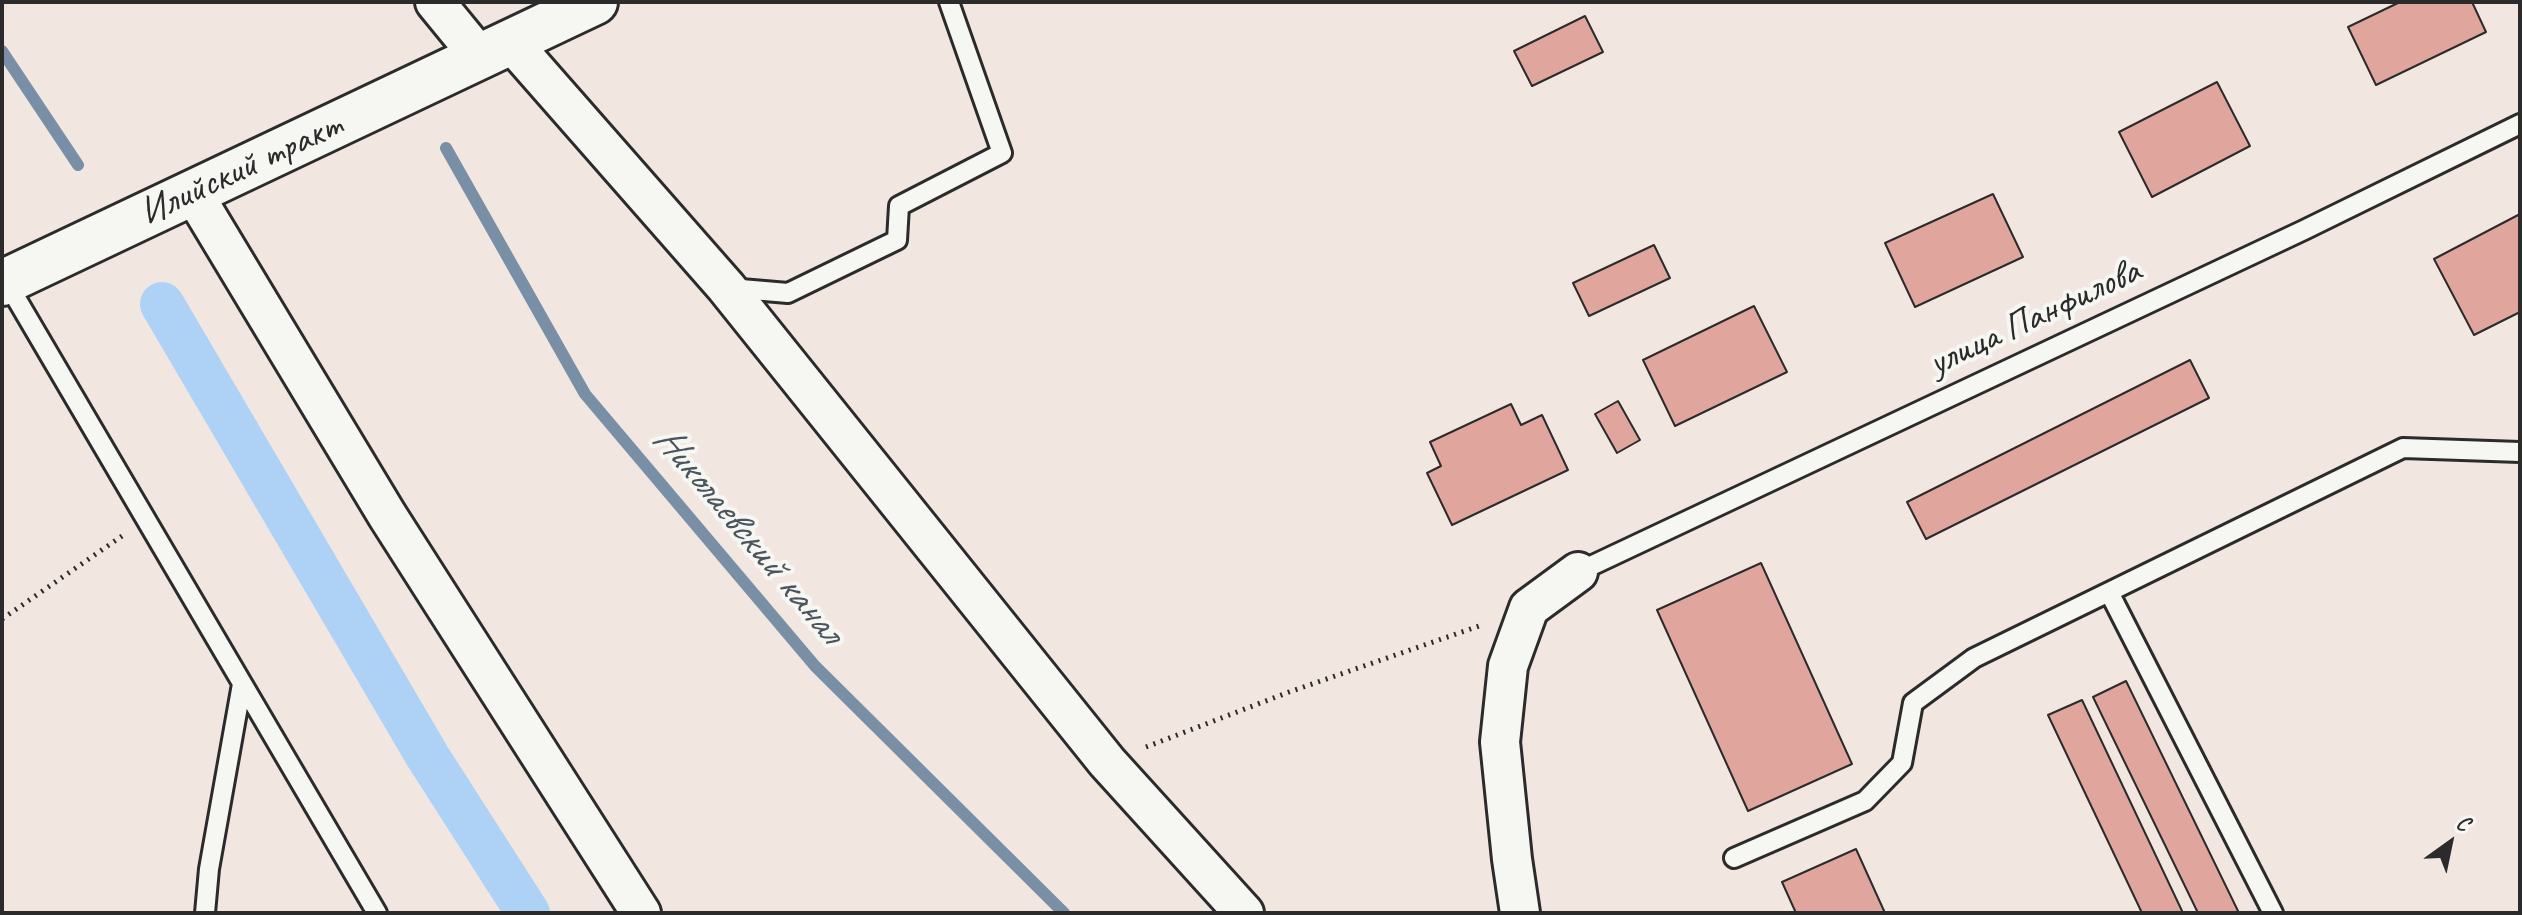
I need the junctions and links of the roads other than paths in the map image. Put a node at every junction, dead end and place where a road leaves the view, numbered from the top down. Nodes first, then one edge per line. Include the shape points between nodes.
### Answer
1 (435, 2) edge
2 (595, 2) edge
3 (949, 2) edge
4 (496, 49) junction
5 (2520, 124) edge
6 (193, 193) junction
7 (3, 280) edge
8 (726, 287) junction
9 (2520, 452) edge
10 (1578, 572) joint
11 (2110, 594) junction
12 (242, 684) junction
13 (1734, 858) dead end
14 (205, 913) edge
15 (377, 913) edge
16 (641, 913) edge
17 (1244, 913) edge
18 (1520, 913) edge
19 (2273, 913) edge

1 - 4 street
2 - 4 main road, Илийский тракт
3 - 8 lane via 1002,153 899,206 897,240 788,293
4 - 6 main road, Илийский тракт
4 - 8 street
5 - 10 lane, улица Панфилова
6 - 7 main road, Илийский тракт
6 - 16 street via 387,515
7 - 12 lane
8 - 17 street via 1107,762
9 - 11 lane via 2403,448
10 - 18 street via 1529,608 1508,666 1500,742
11 - 13 lane via 1974,658 1913,703 1902,763 1865,801
11 - 19 lane
12 - 14 lane
12 - 15 lane

